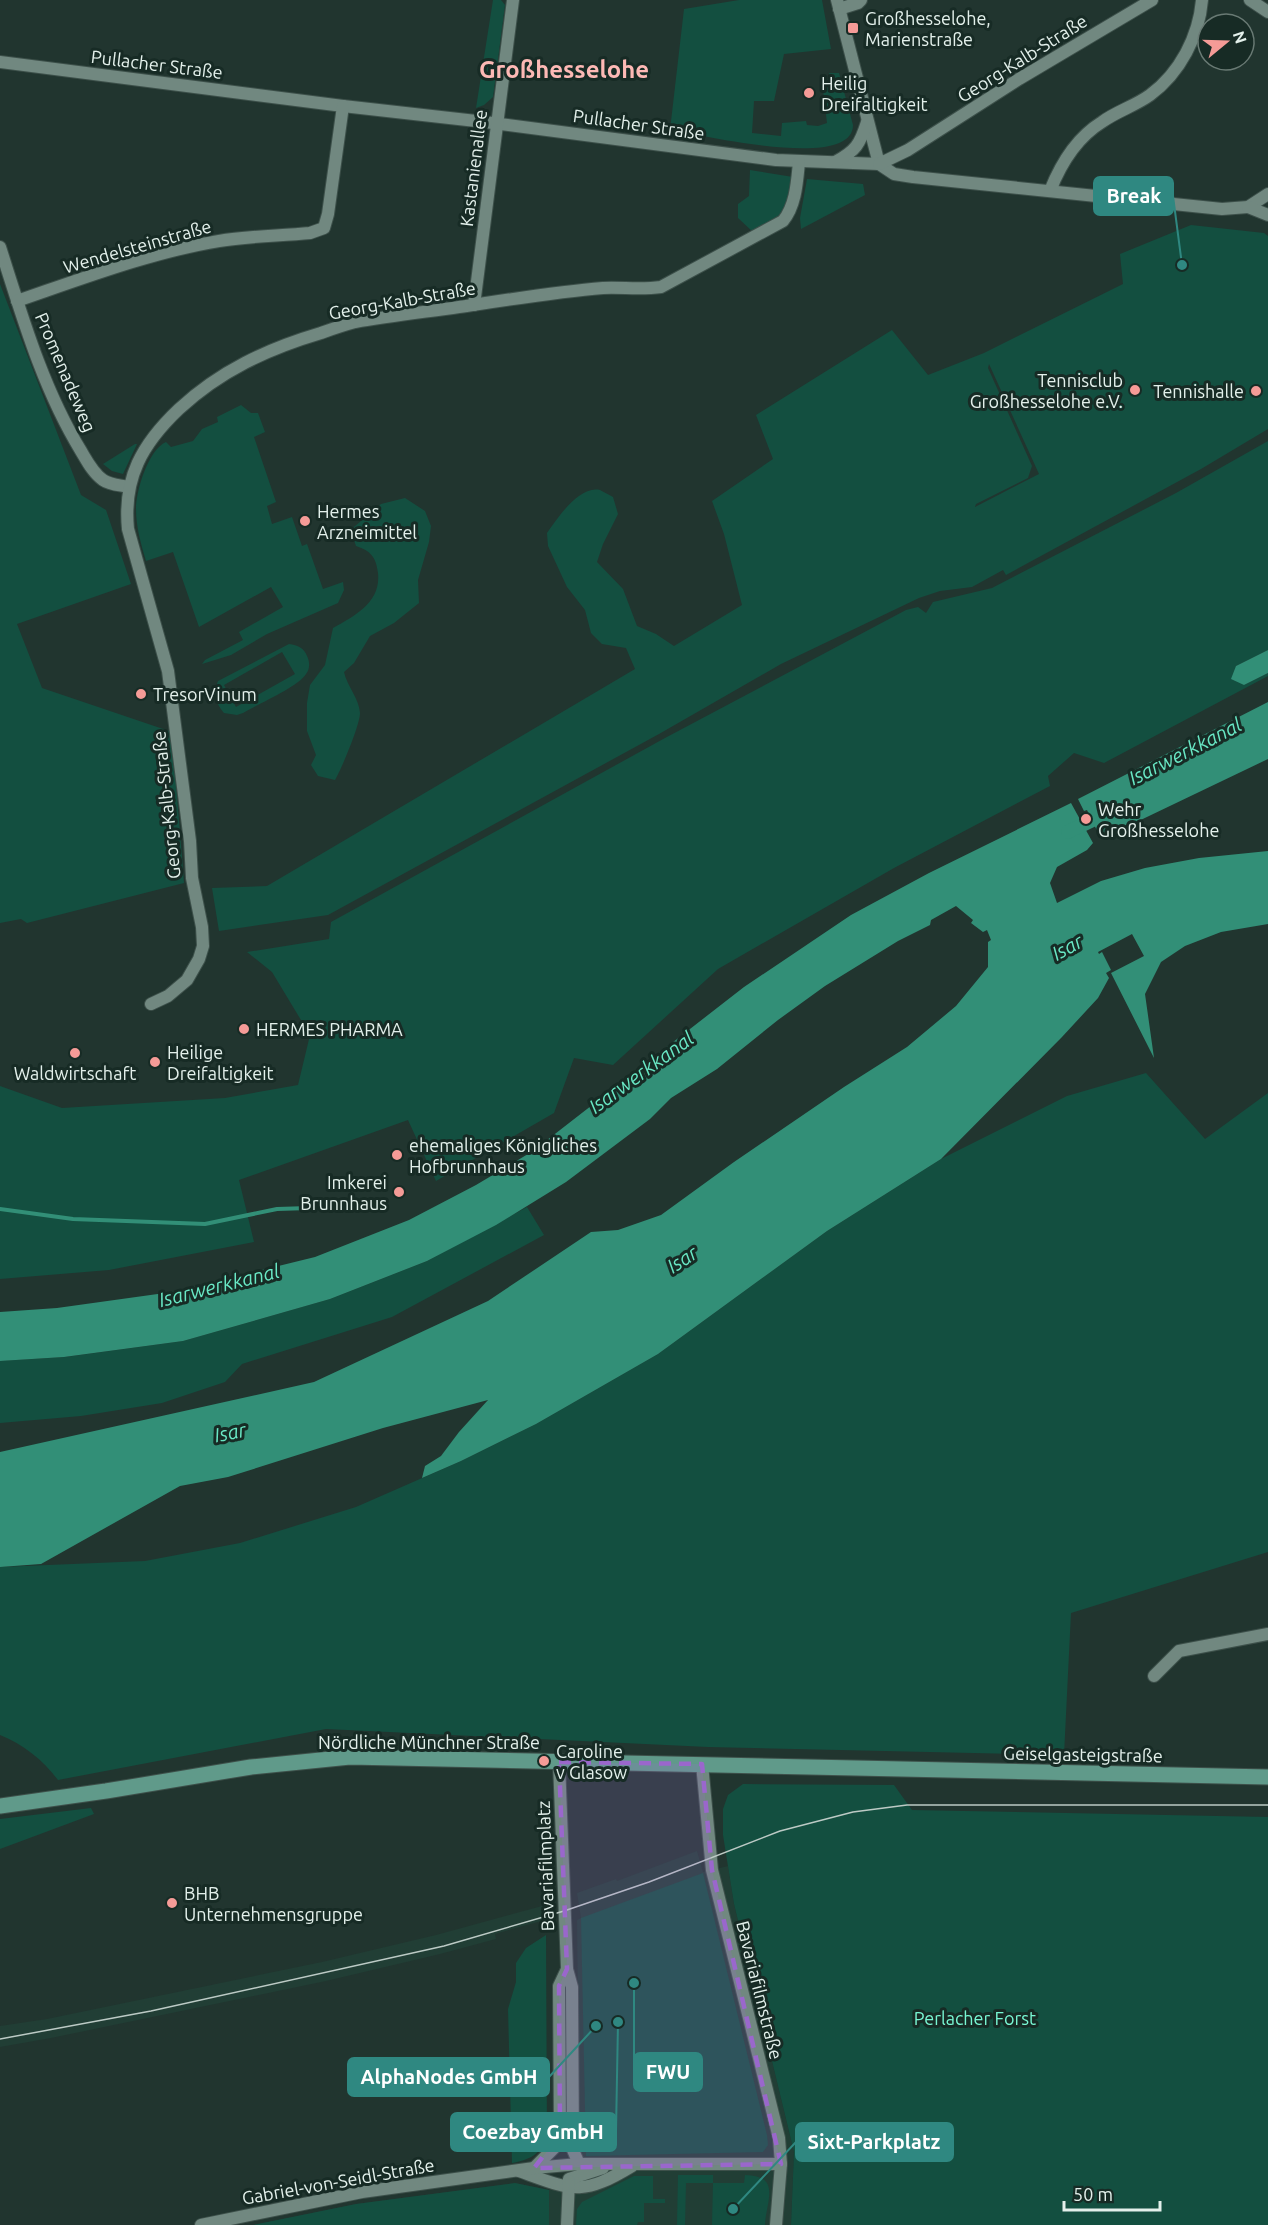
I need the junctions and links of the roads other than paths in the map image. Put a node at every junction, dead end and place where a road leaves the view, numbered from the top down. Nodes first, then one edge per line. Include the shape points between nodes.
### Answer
1 (513, 0) edge
2 (861, 0) edge
3 (1152, 0) edge
4 (1202, 0) edge
5 (1250, 0) edge
6 (838, 4) edge
7 (1268, 12) edge
8 (0, 62) edge
9 (343, 106) junction
10 (868, 120) junction
11 (497, 123) junction
12 (799, 162) junction
13 (833, 163) junction
14 (879, 164) junction
15 (1050, 191) junction
16 (1268, 194) edge
17 (1248, 207) junction
18 (1268, 214) edge
19 (0, 247) edge
20 (17, 301) junction
21 (474, 305) junction
22 (129, 487) junction
23 (151, 1004) dead end
24 (1268, 1634) edge
25 (1154, 1676) dead end
26 (559, 1762) junction
27 (702, 1764) junction
28 (897, 1770) joint
29 (1268, 1777) edge
30 (0, 1806) edge
31 (567, 1969) junction
32 (579, 2164) junction
33 (781, 2164) junction
34 (609, 2165) junction
35 (634, 2165) junction
36 (554, 2166) junction
37 (534, 2168) junction
38 (518, 2171) junction
39 (569, 2184) junction
40 (201, 2225) edge
41 (567, 2225) edge
42 (776, 2225) edge

1 - 11 street, Kastanienallee
2 - 6 street
3 - 14 street, Georg-Kalb-Straße
4 - 15 street via 1195,32 1176,70 1151,94 1084,136 1063,163
5 - 7 street
6 - 10 street
8 - 9 street, Pullacher Straße
9 - 11 street, Pullacher Straße
9 - 20 street, Wendelsteinstraße via 324,228 310,233 218,241 113,269
10 - 13 street via 858,145
10 - 14 street
11 - 12 street, Pullacher Straße
11 - 21 street, Kastanienallee
12 - 13 street, Pullacher Straße
12 - 21 street, Georg-Kalb-Straße via 793,201 783,221 661,287 604,288
13 - 14 street, Pullacher Straße
14 - 15 street, Pullacher Straße via 894,174
15 - 17 street, Pullacher Straße via 1222,208
16 - 17 street
17 - 18 street
19 - 20 street, Promenadeweg
20 - 22 street, Promenadeweg via 68,430 101,478
21 - 22 street, Georg-Kalb-Straße via 354,323 290,342 242,363 207,384 168,419 147,444
22 - 23 street, Georg-Kalb-Straße via 128,529 168,671 203,946 188,980
24 - 25 street via 1179,1651
26 - 27 main road, Nördliche Münchner Straße
26 - 30 main road, Nördliche Münchner Straße via 350,1757 251,1767
26 - 31 street, Bavariafilmplatz
27 - 28 main road, Nördliche Münchner Straße
27 - 33 street, Bavariafilmstraße via 712,1870 779,2138
28 - 29 main road, Geiselgasteigstraße
31 - 32 street, Bavariafilmplatz via 572,1987 573,2150
31 - 37 street, Bavariafilmplatz via 559,1986 560,2135 555,2148
32 - 34 street, Gabriel-von-Seidl-Straße
32 - 36 street, Gabriel-von-Seidl-Straße
33 - 35 street, Gabriel-von-Seidl-Straße
33 - 42 street, Bavariafilmstraße
34 - 35 street, Gabriel-von-Seidl-Straße
34 - 39 street, Gabriel-von-Seidl-Straße
35 - 39 street, Gabriel-von-Seidl-Straße via 585,2188
36 - 37 street, Gabriel-von-Seidl-Straße
36 - 39 street
37 - 38 street, Gabriel-von-Seidl-Straße
38 - 39 street, Gabriel-von-Seidl-Straße
38 - 40 street, Gabriel-von-Seidl-Straße via 362,2192
39 - 41 street

